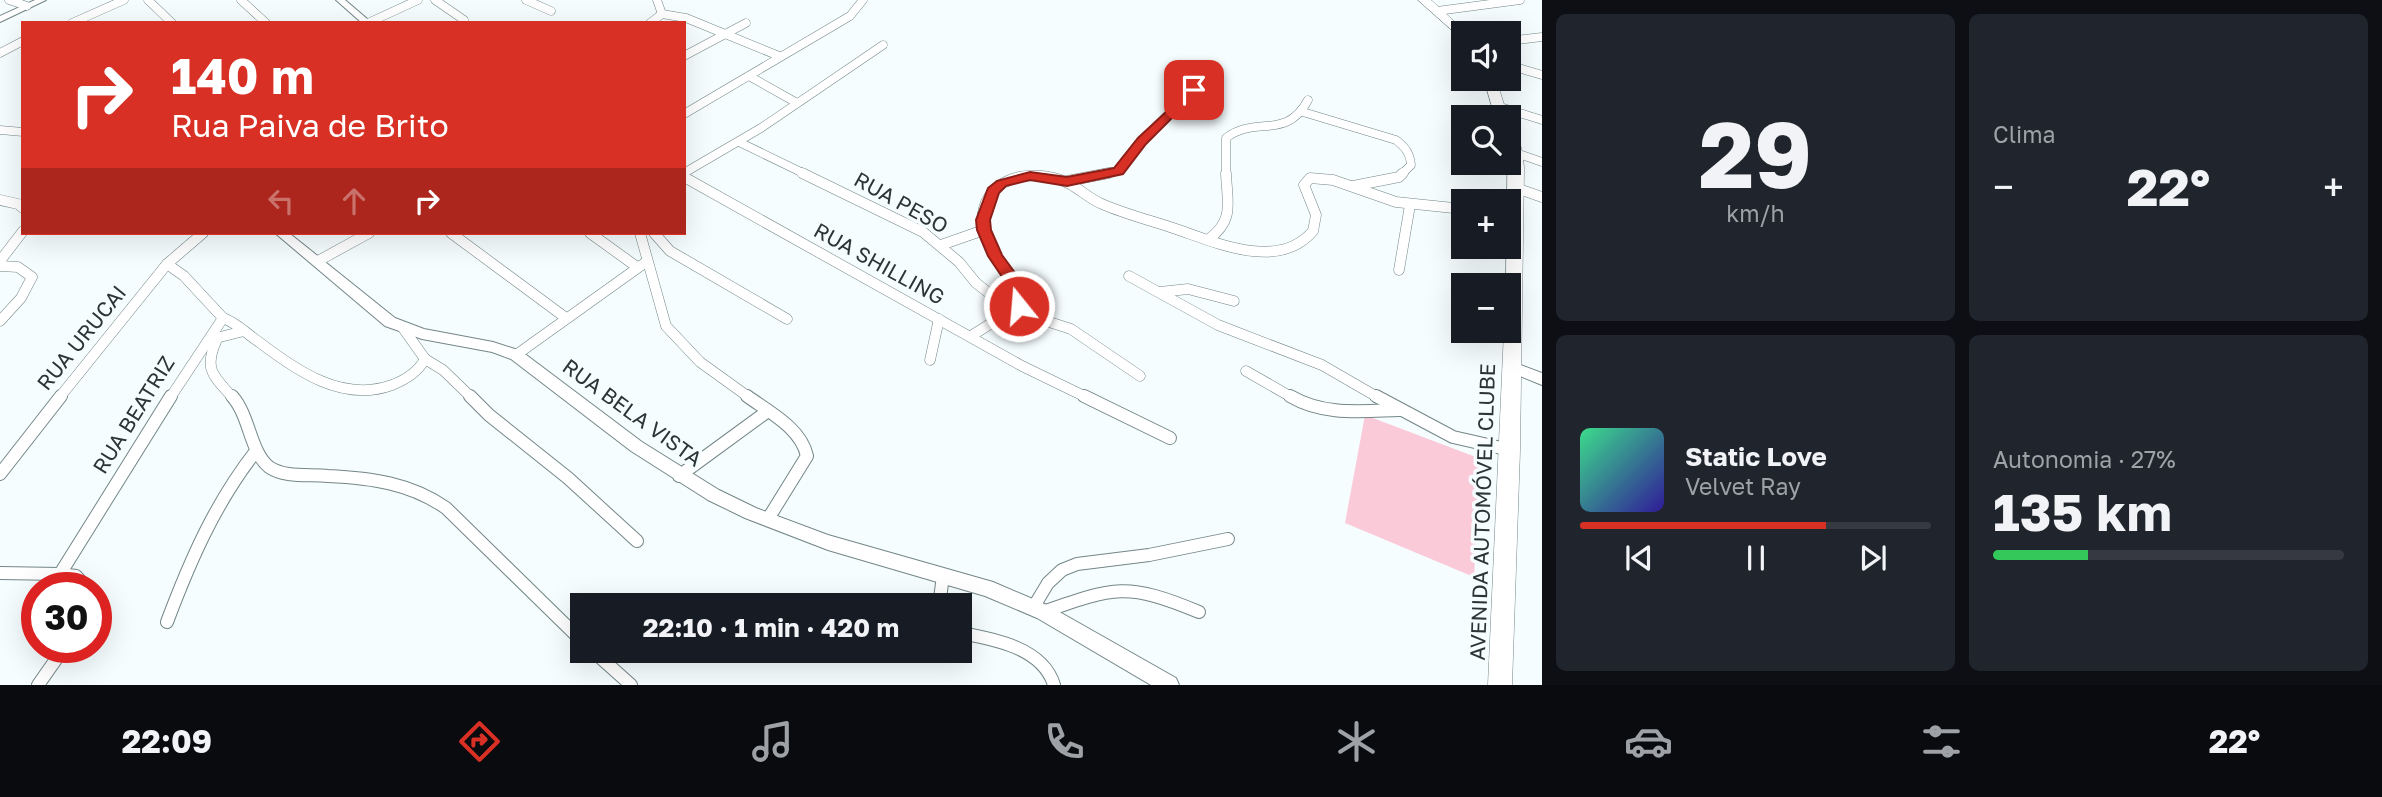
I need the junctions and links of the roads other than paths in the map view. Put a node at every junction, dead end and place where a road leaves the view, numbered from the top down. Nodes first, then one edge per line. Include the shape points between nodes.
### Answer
1 (9, 0) edge
2 (42, 0) edge
3 (124, 0) edge
4 (148, 0) edge
5 (241, 0) edge
6 (340, 0) edge
7 (418, 0) edge
8 (435, 0) edge
9 (526, 0) edge
10 (656, 0) edge
11 (863, 0) edge
12 (1424, 0) edge
13 (1520, 0) edge
14 (27, 6) junction
15 (551, 11) dead end
16 (1437, 11) junction
17 (662, 13) junction
18 (0, 19) edge
19 (464, 20) dead end
20 (76, 21) edge
21 (170, 21) edge
22 (264, 21) edge
23 (366, 21) edge
24 (372, 21) edge
25 (652, 21) edge
26 (746, 23) dead end
27 (1451, 24) edge
28 (725, 35) junction
29 (1542, 37) edge
30 (1521, 39) edge
31 (21, 42) edge
32 (883, 46) dead end
33 (0, 53) edge
34 (686, 55) edge
35 (779, 56) junction
36 (1213, 69) dead end
37 (1521, 69) edge
38 (1542, 75) edge
39 (749, 76) junction
40 (1308, 100) dead end
41 (797, 103) junction
42 (1303, 112) junction
43 (686, 113) edge
44 (1521, 116) edge
45 (1542, 120) edge
46 (0, 130) edge
47 (21, 132) edge
48 (739, 142) junction
49 (1521, 155) edge
50 (1542, 162) edge
51 (686, 174) edge
52 (1516, 175) edge
53 (686, 176) edge
54 (1067, 181) junction
55 (1350, 186) junction
56 (1516, 188) joint
57 (1542, 197) edge
58 (0, 200) edge
59 (1410, 205) junction
60 (21, 206) edge
61 (1451, 208) edge
62 (984, 230) junction
63 (21, 234) edge
64 (201, 235) edge
65 (284, 235) edge
66 (365, 235) edge
67 (454, 235) edge
68 (593, 235) edge
69 (640, 235) edge
70 (656, 235) edge
71 (1209, 239) junction
72 (941, 245) junction
73 (1511, 259) edge
74 (0, 261) edge
75 (318, 261) junction
76 (167, 264) junction
77 (642, 265) junction
78 (0, 266) edge
79 (1399, 270) dead end
80 (1129, 276) dead end
81 (1160, 292) junction
82 (1234, 301) dead end
83 (1015, 311) junction
84 (223, 318) junction
85 (566, 318) junction
86 (787, 319) dead end
87 (939, 319) junction
88 (0, 321) edge
89 (403, 328) junction
90 (244, 331) junction
91 (971, 336) junction
92 (213, 339) junction
93 (516, 355) junction
94 (425, 359) junction
95 (930, 360) dead end
96 (1510, 366) junction
97 (1246, 371) dead end
98 (1140, 376) dead end
99 (1542, 379) edge
100 (1399, 410) junction
101 (768, 411) junction
102 (1170, 438) dead end
103 (1510, 450) junction
104 (256, 451) junction
105 (0, 474) edge
106 (679, 476) junction
107 (768, 519) junction
108 (1228, 539) dead end
109 (636, 541) dead end
110 (61, 572) edge
111 (0, 573) edge
112 (21, 573) edge
113 (943, 576) junction
114 (941, 593) edge
115 (1038, 610) junction
116 (1199, 612) dead end
117 (167, 622) dead end
118 (570, 629) edge
119 (972, 635) edge
120 (53, 663) edge
121 (606, 663) edge
122 (1148, 680) edge
123 (38, 685) edge
124 (631, 685) edge
125 (1054, 685) edge
126 (1169, 685) edge
127 (1500, 685) edge

1 - 14 street
2 - 14 street
3 - 20 street
4 - 21 street
5 - 22 street
6 - 23 street
7 - 24 street
8 - 19 street
9 - 15 street
10 - 17 street
11 - 35 street via 849,16
12 - 16 main road
13 - 16 street
14 - 18 street
16 - 27 main road
17 - 25 street
17 - 28 street
26 - 28 street
28 - 34 street
28 - 35 street
29 - 30 street
31 - 33 street
32 - 41 street
35 - 39 street
36 - 54 street via 1118,171
37 - 38 street
39 - 41 street
39 - 43 street
40 - 42 street
41 - 48 street
42 - 55 street via 1391,137 1411,155 1411,165 1399,177
42 - 71 street via 1284,125 1235,130 1226,138 1227,219 1223,229
44 - 45 street
46 - 47 street
48 - 51 street
48 - 72 street, RUA PESO
49 - 50 street
52 - 56 main road, AVENIDA AUTOMÓVEL CLUBE
53 - 87 street, RUA SHILLING
54 - 62 street via 1030,176 1002,184 989,201
54 - 71 street via 1097,202
55 - 59 street
55 - 71 street via 1319,177 1305,181 1316,225 1298,244 1271,251
56 - 57 street
58 - 60 street
59 - 61 street
59 - 79 street
62 - 72 street
62 - 83 street via 1019,289
63 - 74 street
64 - 76 street, RUA URUCAI
65 - 75 street, RUA BELA VISTA
66 - 75 street
67 - 85 street
68 - 77 street
69 - 77 street
70 - 86 street via 670,251
72 - 83 street, RUA PESO via 976,283
73 - 96 main road, AVENIDA AUTOMÓVEL CLUBE
75 - 89 street, RUA BELA VISTA
76 - 84 street
76 - 105 street, RUA URUCAI
77 - 85 street
77 - 101 street via 666,326 700,362
78 - 88 street via 18,267 32,277 30,286
80 - 81 street
81 - 82 street via 1193,290
81 - 100 street via 1218,325 1322,365
83 - 91 street
83 - 98 street, RUA PESO via 1071,329
84 - 90 street
84 - 92 street, RUA BEATRIZ
85 - 93 street
87 - 91 street, RUA SHILLING
87 - 95 street
89 - 93 street, RUA BELA VISTA
89 - 94 street
90 - 92 street
90 - 94 street via 298,368 341,390 386,388 419,369
91 - 102 street, RUA SHILLING
92 - 104 street via 209,370 250,422
92 - 110 street, RUA BEATRIZ via 158,416
93 - 106 street, RUA BELA VISTA
94 - 109 street
96 - 99 street
96 - 103 main road, AVENIDA AUTOMÓVEL CLUBE
97 - 100 street via 1307,406 1343,412
100 - 103 street via 1453,437
101 - 106 street
101 - 107 street via 800,439 807,456
103 - 127 main road, AVENIDA AUTOMÓVEL CLUBE
104 - 117 street via 210,518
104 - 118 street via 270,468 282,473 375,480 428,493
106 - 107 street, RUA BELA VISTA
107 - 113 street, RUA BELA VISTA
108 - 115 street via 1077,564 1048,583
111 - 112 street
113 - 114 street
113 - 115 street, RUA BELA VISTA via 987,588
115 - 116 street via 1112,590 1129,590
115 - 122 street, RUA BELA VISTA
119 - 125 street via 1031,655 1048,669
120 - 123 street
121 - 124 street
122 - 126 street, RUA BELA VISTA

